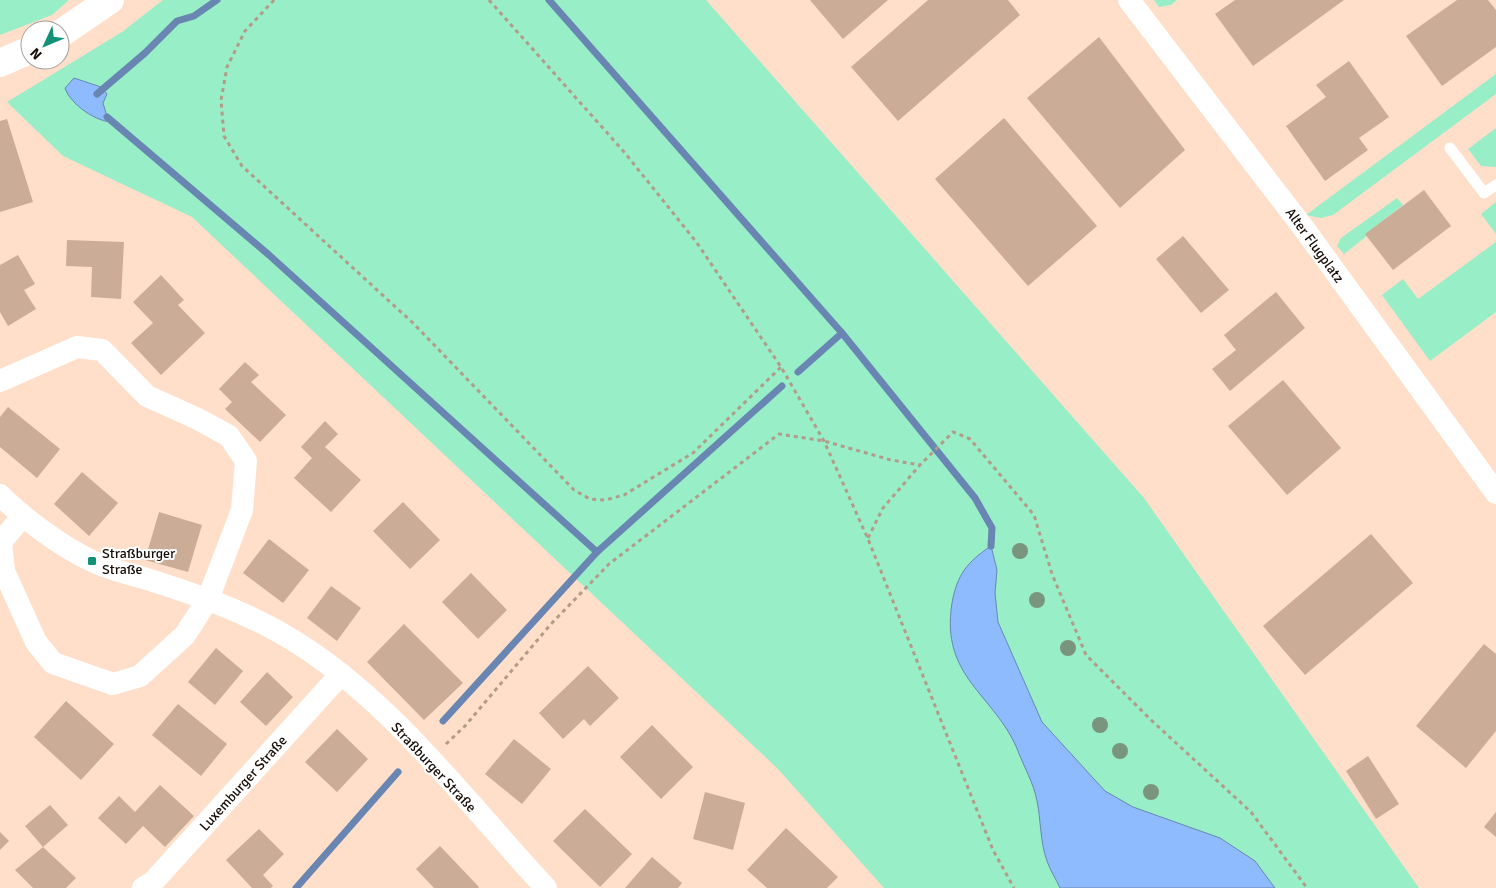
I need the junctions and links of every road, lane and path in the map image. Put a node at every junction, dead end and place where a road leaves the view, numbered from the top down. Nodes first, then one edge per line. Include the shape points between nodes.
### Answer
1 (110, 0) edge
2 (274, 0) edge
3 (489, 0) edge
4 (1130, 0) edge
5 (70, 27) edge
6 (20, 54) edge
7 (0, 63) edge
8 (1450, 148) dead end
9 (1496, 185) edge
10 (781, 367) junction
11 (0, 381) edge
12 (824, 441) junction
13 (920, 465) junction
14 (1496, 492) edge
15 (0, 495) edge
16 (22, 517) junction
17 (868, 539) junction
18 (208, 599) junction
19 (340, 674) junction
20 (431, 758) junction
21 (533, 884) edge
22 (143, 888) edge
23 (1014, 888) edge
24 (1307, 888) edge

1 - 5 street
2 - 10 path via 245,30 228,67 222,100 224,136 242,166 413,323 574,490 590,499 605,500 624,495 693,453
3 - 10 path via 587,108 697,243
4 - 14 street, Alter Flugplatz via 1305,230
6 - 7 street
8 - 9 lane via 1484,193
10 - 12 path
11 - 18 street via 77,347 102,350 146,396 229,436 246,461 242,510
12 - 13 path
12 - 17 path
12 - 20 path via 780,434 608,564 551,624 465,726
13 - 17 path via 883,508
13 - 24 path via 952,432 970,439 1034,515 1052,574 1086,655 1251,812
15 - 16 street, Straßburger Straße
16 - 18 street, Straßburger Straße via 92,561
16 - 18 street via 1,542 4,571 36,642 53,663 113,684 140,676 185,635
17 - 23 path via 993,850
18 - 19 street, Straßburger Straße via 281,633
19 - 20 street, Straßburger Straße
19 - 22 street, Luxemburger Straße via 153,882
20 - 21 street, Straßburger Straße

